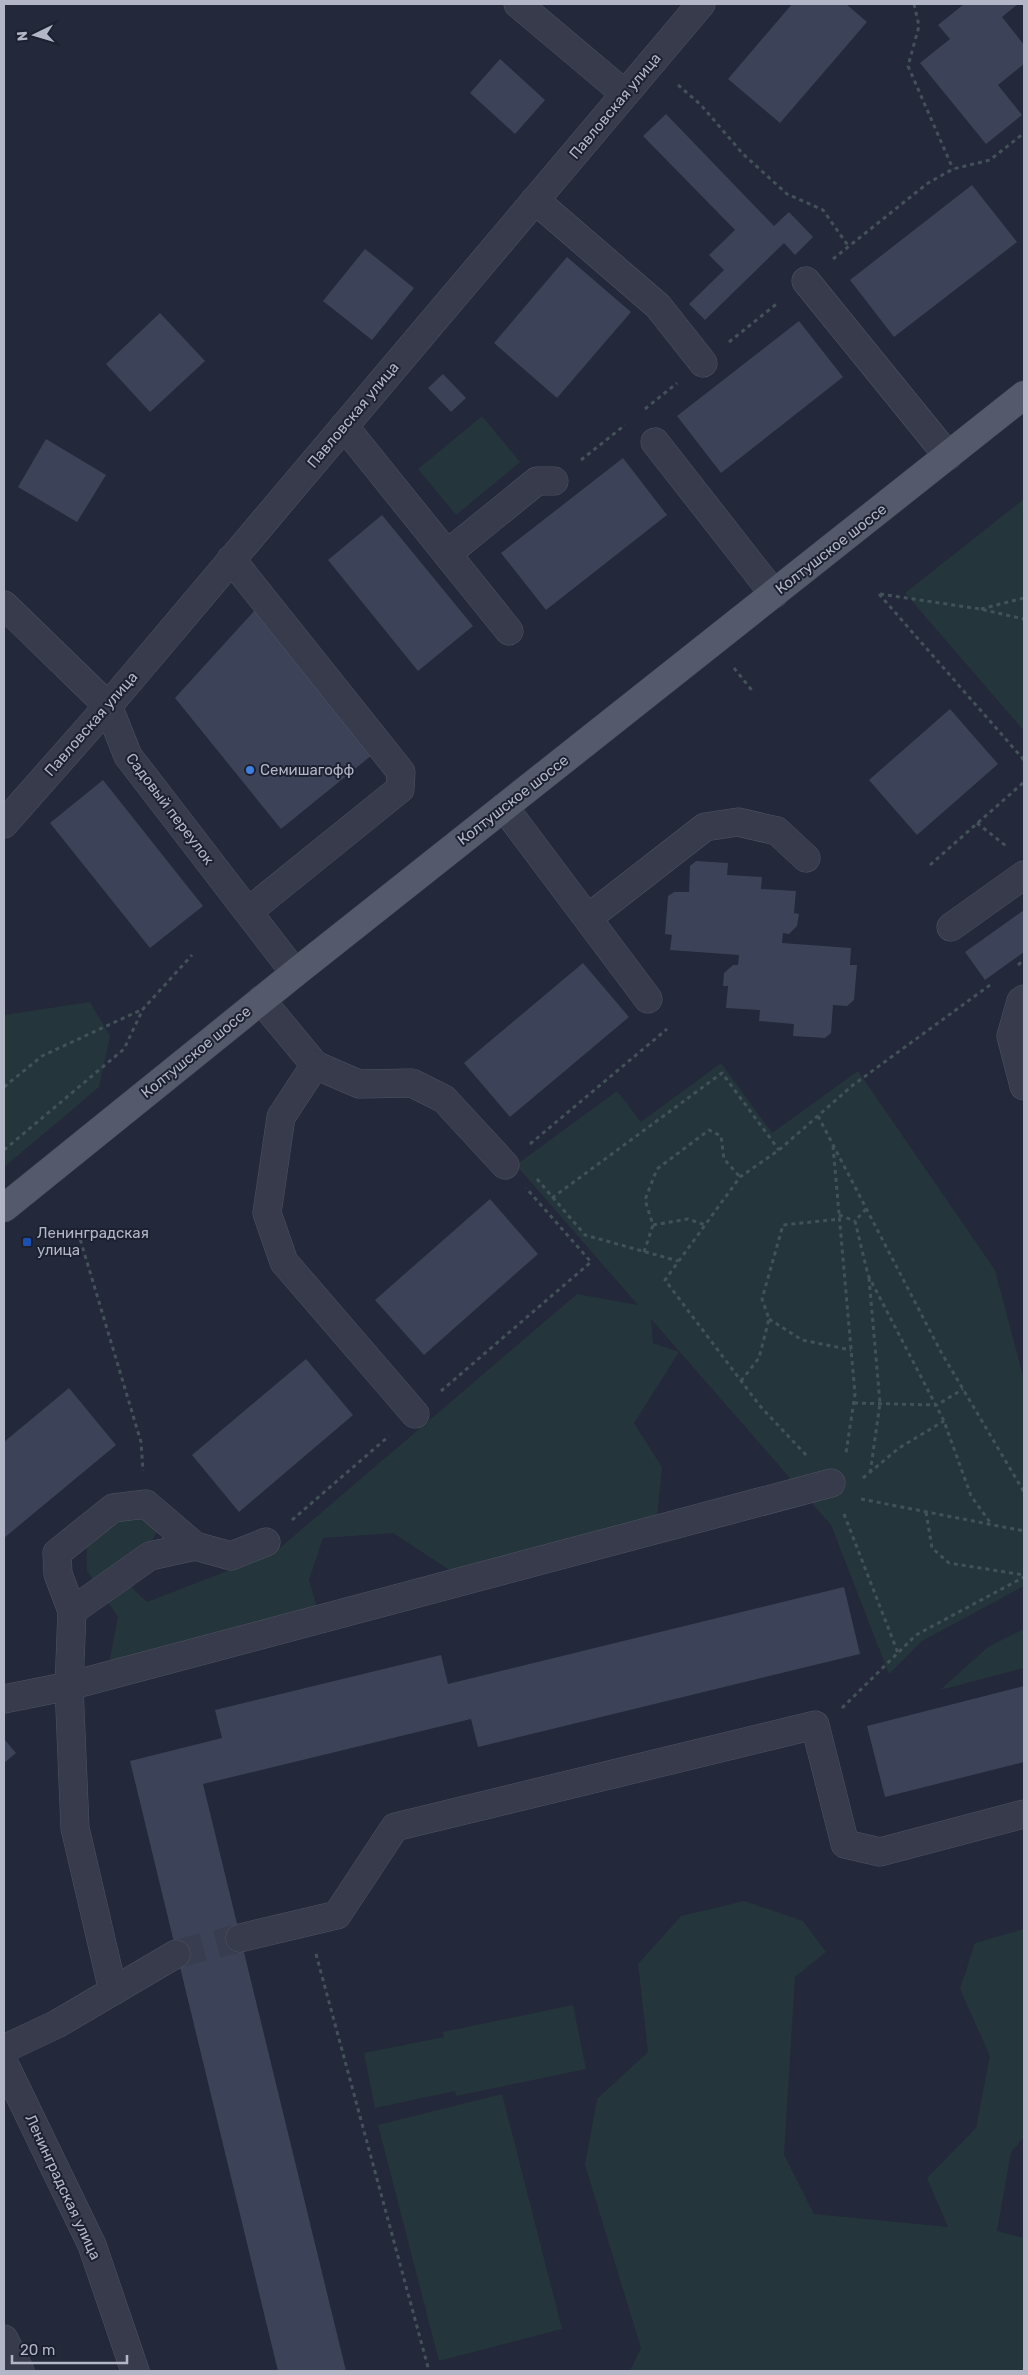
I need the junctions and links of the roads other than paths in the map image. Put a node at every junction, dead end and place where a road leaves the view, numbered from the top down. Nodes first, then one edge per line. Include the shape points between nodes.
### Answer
1 (518, 4) edge
2 (701, 4) edge
3 (626, 94) junction
4 (535, 200) junction
5 (806, 281) dead end
6 (703, 362) dead end
7 (1024, 395) edge
8 (344, 426) junction
9 (655, 442) dead end
10 (948, 456) junction
11 (554, 481) dead end
12 (447, 554) junction
13 (231, 559) junction
14 (774, 594) junction
15 (4, 605) edge
16 (509, 631) dead end
17 (108, 706) junction
18 (504, 807) junction
19 (4, 824) edge
20 (806, 858) dead end
21 (1024, 875) edge
22 (249, 911) junction
23 (588, 918) junction
24 (951, 927) dead end
25 (295, 973) junction
26 (648, 999) road end
27 (1024, 999) edge
28 (261, 1000) junction
29 (315, 1065) junction
30 (1024, 1086) edge
31 (511, 1160) road end
32 (4, 1208) edge
33 (415, 1414) road end
34 (837, 1486) road end
35 (266, 1542) road end
36 (195, 1546) junction
37 (72, 1611) junction
38 (68, 1686) junction
39 (4, 1699) edge
40 (1024, 1814) edge
41 (240, 1938) tunnel mouth
42 (176, 1954) tunnel mouth
43 (112, 1991) junction
44 (4, 2049) edge
45 (4, 2063) edge
46 (4, 2339) edge
47 (20, 2371) edge
48 (134, 2371) edge

1 - 3 street
2 - 3 street, Павловская улица
3 - 4 street, Павловская улица
4 - 6 street via 658,306
4 - 8 street, Павловская улица
5 - 10 street
7 - 10 main road, Колтушское шоссе
8 - 12 street
8 - 13 street, Павловская улица
9 - 14 street
10 - 14 main road, Колтушское шоссе
11 - 12 street via 537,481
12 - 16 street
13 - 17 street, Павловская улица
13 - 22 street via 401,772 400,789
14 - 18 main road, Колтушское шоссе
15 - 17 street, Садовый переулок
17 - 19 street, Павловская улица
17 - 22 street, Садовый переулок via 128,756
18 - 23 street
18 - 25 main road, Колтушское шоссе
20 - 23 street via 777,831 738,822 705,827
21 - 24 street
22 - 25 street, Садовый переулок
23 - 26 street
25 - 28 main road, Колтушское шоссе
27 - 30 street via 1011,1036
28 - 29 street
28 - 32 main road, Колтушское шоссе
29 - 31 street via 359,1084 412,1083 444,1099
29 - 33 street via 281,1117 267,1213 284,1262
34 - 38 street
35 - 36 street via 231,1556
36 - 37 street via 150,1556
36 - 37 street via 146,1504 113,1508 57,1553 58,1574
37 - 38 street
38 - 39 street
38 - 43 street via 75,1828
40 - 41 street via 880,1852 845,1844 815,1725 395,1827 337,1915
42 - 43 street
43 - 44 street via 56,2024
45 - 48 street, Ленинградская улица via 92,2245
46 - 47 street

